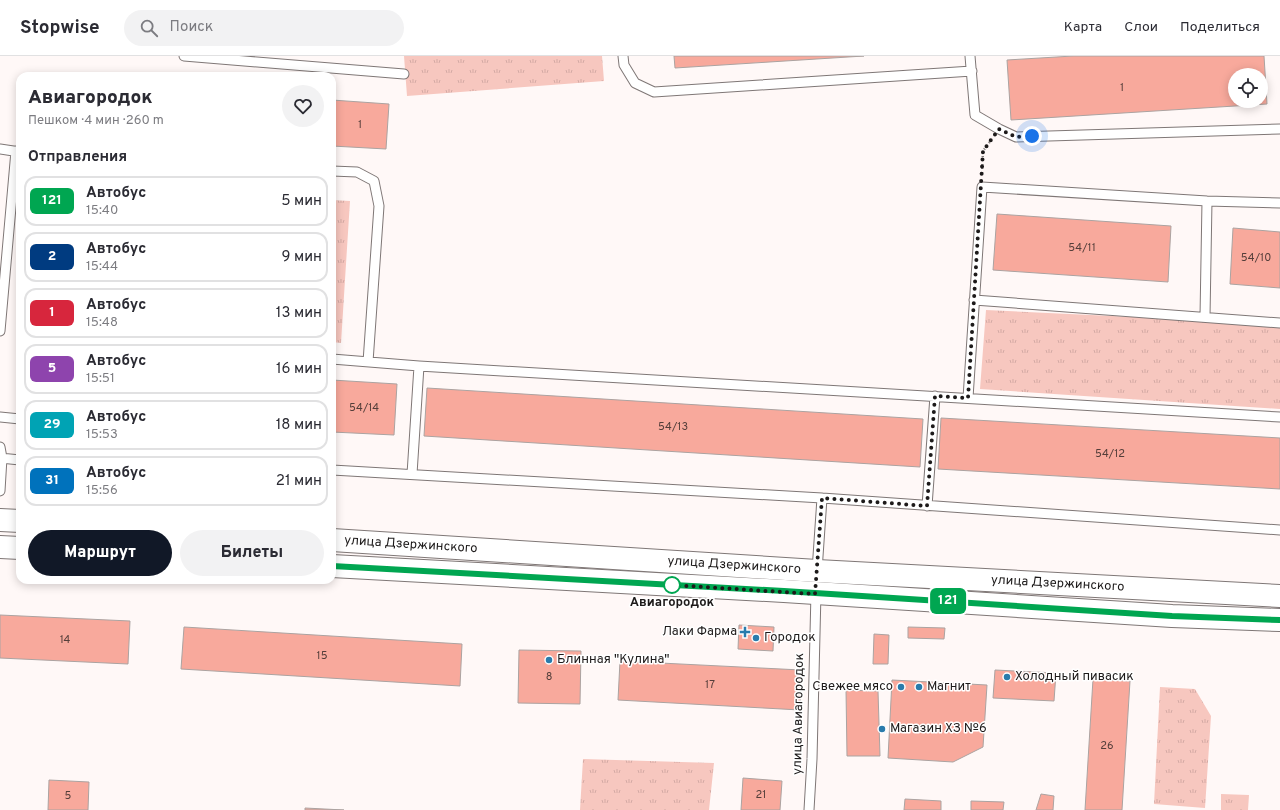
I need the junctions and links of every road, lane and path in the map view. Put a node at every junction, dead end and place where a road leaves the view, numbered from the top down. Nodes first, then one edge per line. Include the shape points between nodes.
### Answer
1 (184, 56) edge
2 (623, 56) edge
3 (970, 56) edge
4 (972, 71) junction
5 (404, 74) dead end
6 (999, 129) junction
7 (1280, 129) edge
8 (0, 149) edge
9 (16, 151) edge
10 (16, 170) edge
11 (336, 171) edge
12 (982, 187) junction
13 (1207, 201) junction
14 (1280, 203) edge
15 (974, 300) junction
16 (1205, 317) junction
17 (0, 322) edge
18 (1280, 323) edge
19 (0, 331) edge
20 (336, 359) edge
21 (368, 362) junction
22 (418, 366) junction
23 (935, 396) junction
24 (968, 398) junction
25 (0, 417) edge
26 (1280, 417) edge
27 (16, 419) edge
28 (0, 447) edge
29 (1, 458) edge
30 (16, 460) edge
31 (336, 470) edge
32 (412, 474) junction
33 (0, 491) edge
34 (822, 498) junction
35 (927, 506) junction
36 (0, 520) edge
37 (16, 521) edge
38 (1280, 530) edge
39 (336, 540) edge
40 (0, 547) edge
41 (16, 548) edge
42 (336, 566) edge
43 (816, 582) junction
44 (1280, 596) edge
45 (1280, 620) edge
46 (809, 810) edge

1 - 5 lane
2 - 4 lane via 624,65 635,83 654,92
3 - 4 lane
4 - 6 lane via 975,115
6 - 7 lane via 1016,137
6 - 12 path via 983,151
8 - 9 lane
10 - 17 lane
11 - 21 lane via 357,172 374,181 379,206
12 - 13 lane
12 - 15 lane
13 - 14 lane
13 - 16 lane
15 - 16 lane
15 - 24 lane
16 - 18 lane
17 - 19 lane
20 - 21 lane
21 - 22 lane
22 - 23 lane
22 - 32 lane
23 - 24 lane
23 - 35 lane
24 - 26 lane
25 - 27 lane
28 - 29 lane
29 - 30 lane
29 - 33 lane
31 - 32 lane
32 - 34 lane
34 - 35 lane
34 - 43 lane, улица Авиагородок
35 - 38 lane
36 - 37 main road
39 - 43 main road, улица Дзержинского
40 - 41 main road
42 - 43 main road, улица Дзержинского
43 - 44 main road, улица Дзержинского
43 - 45 main road, улица Дзержинского via 1172,616
43 - 46 lane, улица Авиагородок

